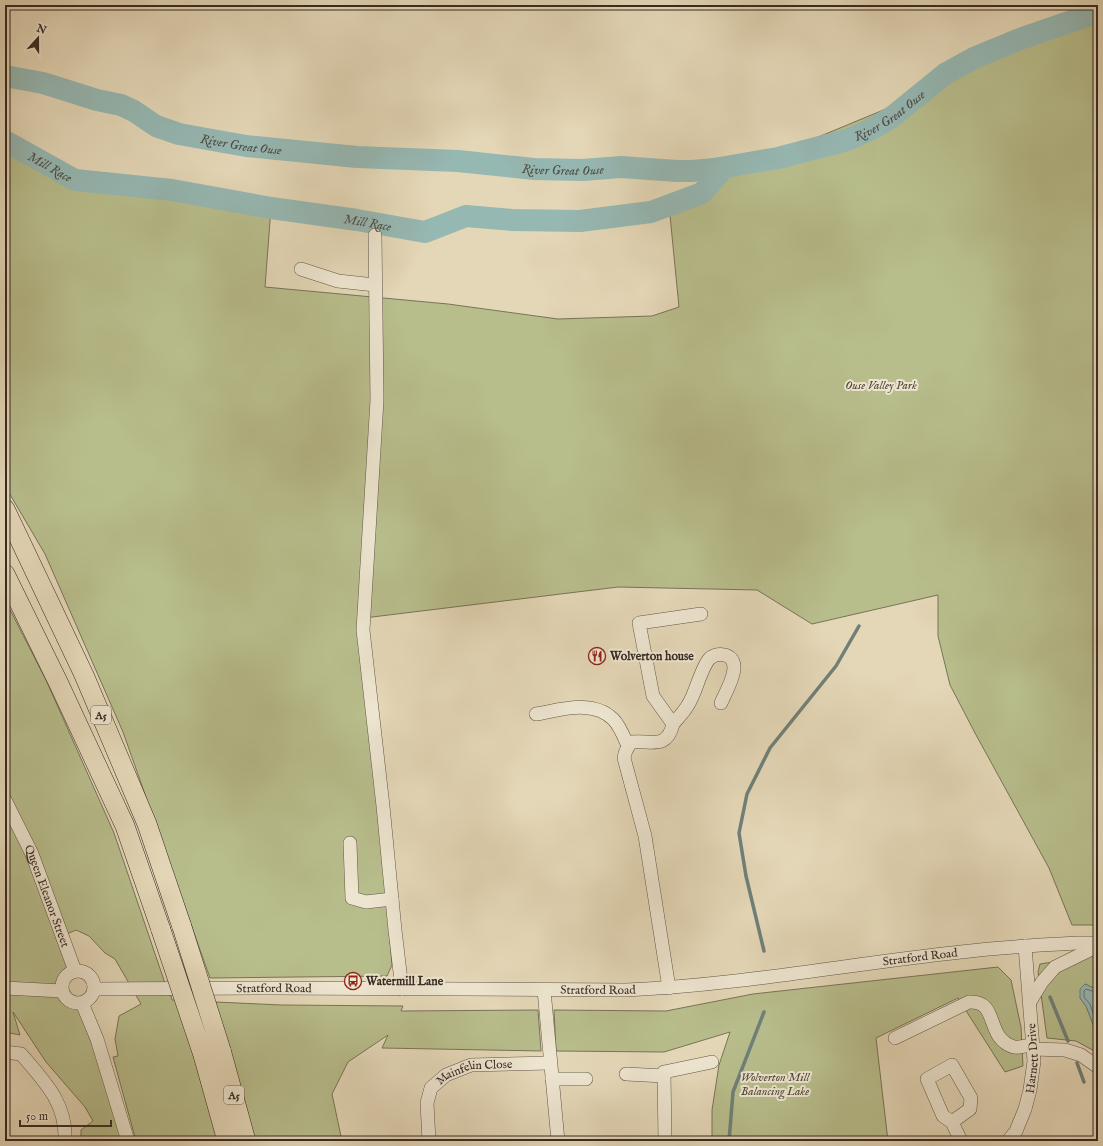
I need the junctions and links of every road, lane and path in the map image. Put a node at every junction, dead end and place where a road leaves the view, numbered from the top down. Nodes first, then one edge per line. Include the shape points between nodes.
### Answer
1 (375, 236) dead end
2 (301, 269) dead end
3 (375, 285) junction
4 (5, 509) edge
5 (5, 574) edge
6 (701, 614) dead end
7 (721, 703) dead end
8 (536, 714) dead end
9 (673, 724) junction
10 (628, 746) junction
11 (5, 800) edge
12 (350, 843) dead end
13 (392, 899) junction
14 (1098, 944) edge
15 (1025, 946) junction
16 (74, 971) junction
17 (5, 988) edge
18 (669, 988) junction
19 (95, 989) junction
20 (402, 989) junction
21 (544, 990) junction
22 (62, 991) junction
23 (1030, 1002) junction
24 (82, 1003) junction
25 (895, 1038) dead end
26 (1033, 1047) junction
27 (5, 1052) edge
28 (712, 1062) dead end
29 (550, 1063) junction
30 (1098, 1067) edge
31 (626, 1074) dead end
32 (664, 1076) junction
33 (552, 1079) junction
34 (586, 1079) dead end
35 (952, 1122) dead end
36 (65, 1141) edge
37 (128, 1141) edge
38 (227, 1141) edge
39 (246, 1141) edge
40 (429, 1141) edge
41 (558, 1141) edge
42 (666, 1141) edge
43 (961, 1141) edge
44 (1008, 1141) edge

1 - 3 street
2 - 3 street via 338,281
3 - 13 street via 377,400 363,630
4 - 39 highway, A5, bridge via 84,675 147,824 221,1050
5 - 38 highway, A5, bridge via 125,826 203,1055
6 - 9 street via 639,623 653,696
7 - 9 street via 734,672 734,664 726,656 718,654 711,657 706,664 689,705
8 - 10 street via 579,707 599,710 614,719
9 - 10 street via 671,732 659,743 632,742
10 - 18 street via 624,758 645,836
11 - 16 street, Queen Eleanor Street via 32,854
12 - 13 street via 352,898 366,902
13 - 20 street
14 - 15 street, Stratford Road
14 - 23 street via 1055,967
15 - 18 street, Stratford Road
15 - 23 street, Harnett Drive
16 - 19 street via 90,975
16 - 22 street via 64,979
17 - 22 street
18 - 21 street, Stratford Road
19 - 20 street, Stratford Road
19 - 24 street via 93,996
20 - 21 street, Stratford Road
21 - 29 street
22 - 24 street via 72,1002
23 - 26 street, Harnett Drive
24 - 37 street via 97,1039
25 - 26 street via 969,1002 976,1002 984,1005 989,1011 998,1036 1004,1041 1014,1047
26 - 30 street via 1065,1050 1081,1055
26 - 44 street, Harnett Drive via 1030,1090 1016,1132
27 - 36 street via 21,1054 52,1091 62,1111
28 - 32 street via 664,1072
29 - 33 street
29 - 40 street, Mainfelin Close via 471,1065 446,1075 431,1088 427,1103
31 - 32 street
32 - 42 street
33 - 34 street
33 - 41 street
35 - 43 street

